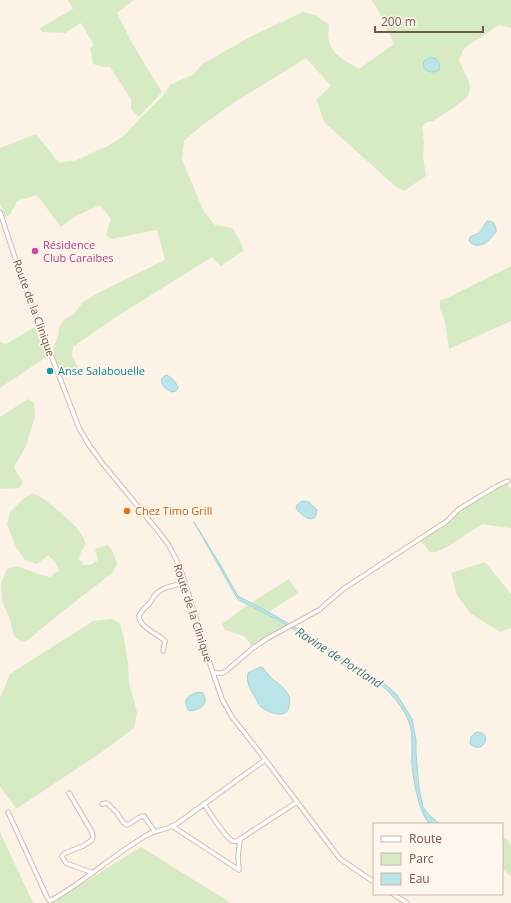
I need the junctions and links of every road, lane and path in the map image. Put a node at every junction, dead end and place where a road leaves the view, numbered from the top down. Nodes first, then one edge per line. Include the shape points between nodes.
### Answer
1 (0, 212) edge
2 (508, 481) dead end
3 (185, 583) junction
4 (163, 651) dead end
5 (213, 673) junction
6 (265, 760) junction
7 (69, 793) dead end
8 (297, 802) junction
9 (102, 804) dead end
10 (204, 804) junction
11 (8, 812) dead end
12 (172, 826) junction
13 (155, 832) junction
14 (240, 839) junction
15 (93, 873) junction
16 (373, 881) edge
17 (395, 895) edge
18 (407, 903) edge

1 - 3 street, Route de la Clinique via 22,279 79,428 103,464 165,540
2 - 5 street via 459,509 447,521 342,590 318,610 253,648 223,673
3 - 4 street via 159,591 139,616 140,622 165,641
3 - 5 street, Route de la Clinique
5 - 6 street, Route de la Clinique via 222,699 232,717
6 - 8 street, Route de la Clinique
6 - 10 street
7 - 15 street via 93,836 92,840 63,854 62,857 66,863
8 - 14 street
8 - 16 street, Route de la Clinique via 340,859
9 - 13 street via 108,804 127,825 144,816
10 - 12 street
10 - 14 street via 229,838 234,841
11 - 15 street via 50,901
12 - 13 street
12 - 14 street via 238,870
13 - 15 street via 128,847
17 - 18 street

